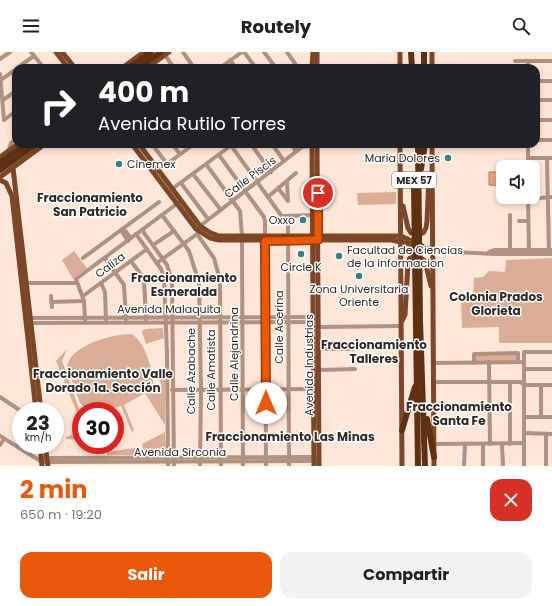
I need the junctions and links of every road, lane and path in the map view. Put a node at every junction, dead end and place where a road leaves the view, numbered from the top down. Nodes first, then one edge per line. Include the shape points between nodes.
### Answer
1 (10, 52) edge
2 (56, 52) edge
3 (62, 52) edge
4 (144, 52) edge
5 (182, 52) edge
6 (243, 52) edge
7 (264, 52) edge
8 (287, 52) edge
9 (313, 52) edge
10 (317, 52) edge
11 (400, 52) edge
12 (412, 52) edge
13 (415, 52) edge
14 (424, 52) edge
15 (432, 52) edge
16 (161, 53) edge
17 (33, 54) edge
18 (0, 59) edge
19 (230, 60) junction
20 (515, 61) dead end
21 (528, 61) joint
22 (552, 61) edge
23 (22, 64) edge
24 (41, 64) edge
25 (65, 64) edge
26 (72, 64) edge
27 (128, 64) edge
28 (142, 64) edge
29 (151, 64) edge
30 (171, 64) edge
31 (191, 64) edge
32 (225, 64) edge
33 (233, 64) edge
34 (253, 64) edge
35 (273, 64) edge
36 (295, 64) edge
37 (312, 64) edge
38 (317, 64) edge
39 (401, 64) edge
40 (413, 64) edge
41 (414, 64) edge
42 (424, 64) edge
43 (432, 64) edge
44 (12, 70) edge
45 (0, 76) edge
46 (540, 81) edge
47 (551, 82) edge
48 (12, 94) edge
49 (3, 100) junction
50 (540, 100) edge
51 (552, 100) edge
52 (12, 114) edge
53 (540, 120) edge
54 (552, 120) edge
55 (540, 140) edge
56 (552, 140) edge
57 (12, 142) edge
58 (13, 148) edge
59 (21, 148) edge
60 (30, 148) edge
61 (40, 148) edge
62 (136, 148) edge
63 (142, 148) edge
64 (155, 148) edge
65 (175, 148) edge
66 (187, 148) edge
67 (227, 148) edge
68 (234, 148) edge
69 (254, 148) edge
70 (275, 148) edge
71 (294, 148) edge
72 (300, 148) edge
73 (313, 148) edge
74 (313, 148) edge
75 (400, 148) edge
76 (413, 148) edge
77 (418, 148) edge
78 (424, 148) edge
79 (432, 148) edge
80 (528, 148) edge
81 (296, 151) junction
82 (8, 152) junction
83 (180, 154) junction
84 (219, 155) junction
85 (0, 157) edge
86 (432, 157) junction
87 (528, 158) joint
88 (552, 158) edge
89 (547, 159) junction
90 (284, 161) junction
91 (0, 163) edge
92 (167, 164) junction
93 (206, 164) junction
94 (13, 168) junction
95 (0, 170) edge
96 (157, 171) junction
97 (271, 172) junction
98 (296, 173) dead end
99 (193, 174) junction
100 (550, 178) edge
101 (0, 179) edge
102 (288, 181) junction
103 (258, 182) junction
104 (181, 183) junction
105 (418, 184) junction
106 (278, 188) junction
107 (172, 189) junction
108 (246, 192) junction
109 (269, 196) junction
110 (550, 198) edge
111 (233, 201) junction
112 (288, 201) junction
113 (159, 202) dead end
114 (294, 202) dead end
115 (178, 203) junction
116 (402, 203) junction
117 (528, 204) edge
118 (220, 210) junction
119 (162, 215) junction
120 (313, 215) junction
121 (510, 215) dead end
122 (284, 216) junction
123 (417, 216) junction
124 (550, 217) edge
125 (208, 220) junction
126 (519, 221) dead end
127 (528, 221) junction
128 (313, 225) junction
129 (122, 229) junction
130 (142, 230) junction
131 (199, 230) junction
132 (174, 231) junction
133 (136, 234) junction
134 (304, 237) junction
135 (316, 237) junction
136 (242, 238) junction
137 (265, 238) junction
138 (288, 238) junction
139 (401, 238) junction
140 (129, 240) junction
141 (184, 244) junction
142 (153, 245) junction
143 (147, 249) junction
144 (510, 250) junction
145 (313, 252) junction
146 (435, 252) junction
147 (497, 252) junction
148 (529, 252) junction
149 (550, 252) edge
150 (83, 258) dead end
151 (105, 258) junction
152 (163, 259) junction
153 (131, 261) junction
154 (157, 263) junction
155 (417, 269) junction
156 (116, 272) junction
157 (76, 281) junction
158 (26, 283) junction
159 (101, 283) junction
160 (433, 295) junction
161 (51, 296) dead end
162 (83, 296) junction
163 (84, 301) junction
164 (51, 302) junction
165 (52, 307) dead end
166 (243, 317) junction
167 (288, 317) junction
168 (200, 318) junction
169 (85, 320) junction
170 (106, 320) junction
171 (126, 320) junction
172 (146, 320) junction
173 (167, 320) junction
174 (174, 320) junction
175 (220, 320) junction
176 (265, 320) junction
177 (313, 320) junction
178 (28, 321) junction
179 (243, 322) junction
180 (288, 322) junction
181 (200, 323) junction
182 (401, 324) junction
183 (319, 327) junction
184 (319, 349) junction
185 (353, 349) dead end
186 (174, 351) junction
187 (167, 352) junction
188 (552, 352) edge
189 (489, 362) junction
190 (518, 362) junction
191 (524, 362) junction
192 (434, 363) junction
193 (474, 363) junction
194 (355, 369) dead end
195 (524, 369) junction
196 (552, 369) edge
197 (319, 370) junction
198 (417, 379) junction
199 (434, 382) junction
200 (510, 383) junction
201 (489, 384) junction
202 (524, 385) junction
203 (541, 385) junction
204 (552, 385) edge
205 (266, 389) junction
206 (288, 389) junction
207 (313, 389) junction
208 (168, 390) junction
209 (174, 390) junction
210 (201, 390) junction
211 (221, 390) junction
212 (243, 390) junction
213 (0, 397) edge
214 (35, 402) edge
215 (40, 402) edge
216 (423, 403) junction
217 (12, 405) edge
218 (524, 417) junction
219 (541, 417) junction
220 (552, 417) edge
221 (402, 430) junction
222 (524, 434) junction
223 (546, 434) junction
224 (552, 434) edge
225 (2, 438) edge
226 (524, 443) junction
227 (434, 444) junction
228 (465, 444) junction
229 (483, 444) junction
230 (490, 444) junction
231 (502, 444) junction
232 (510, 444) junction
233 (0, 445) edge
234 (434, 457) junction
235 (289, 459) junction
236 (317, 461) edge
237 (44, 462) edge
238 (64, 462) edge
239 (90, 462) edge
240 (143, 462) edge
241 (168, 462) edge
242 (174, 462) edge
243 (200, 462) edge
244 (221, 462) edge
245 (243, 462) edge
246 (266, 462) edge
247 (289, 466) edge
248 (402, 466) edge
249 (418, 466) edge
250 (426, 466) edge
251 (434, 466) edge
252 (464, 466) edge
253 (483, 466) edge
254 (503, 466) edge
255 (524, 466) edge
256 (546, 466) edge

1 - 18 street
2 - 25 main road
3 - 26 main road
4 - 27 main road
5 - 31 street
6 - 19 street
6 - 34 street
7 - 35 street
8 - 36 street
9 - 37 main road
10 - 38 main road
11 - 39 main road
12 - 40 highway
13 - 41 highway
14 - 42 highway
15 - 43 main road
16 - 28 highway
16 - 29 main road
16 - 30 street
17 - 23 street
17 - 24 street
19 - 32 street
19 - 33 street
20 - 21 street
21 - 22 street
44 - 45 street
45 - 49 street
46 - 47 street
48 - 49 street
49 - 52 street via 4,120
50 - 51 street
53 - 54 street
55 - 56 street
57 - 82 street
58 - 82 main road
59 - 91 highway
60 - 95 highway
61 - 94 main road
62 - 96 main road
63 - 96 main road
64 - 92 street
65 - 83 street
66 - 83 street
67 - 84 street
68 - 103 street
69 - 97 street
70 - 90 street
71 - 81 street
72 - 81 street, Calle Piscis
73 - 120 main road, Avenida Industrias
74 - 135 main road, Avenida Industrias
75 - 116 main road
76 - 123 highway, MEX 57
77 - 105 highway, MEX 57
78 - 105 highway
79 - 86 main road
80 - 87 street
81 - 90 street, Calle Piscis
82 - 85 main road
83 - 92 street
84 - 93 street
84 - 108 street
86 - 116 main road via 428,221 423,233 411,233
86 - 146 main road
87 - 89 street
88 - 89 street
89 - 100 street
90 - 97 street, Calle Piscis
92 - 96 street
93 - 99 street
93 - 111 street, Calle Alejandrina
94 - 101 main road
94 - 158 main road
96 - 107 main road
96 - 115 main road
97 - 103 street, Calle Piscis
98 - 102 street
99 - 104 street
99 - 118 street
100 - 110 street
101 - 178 main road via 6,183 12,196
102 - 106 street
102 - 112 street
103 - 108 street, Calle Piscis
103 - 109 street
104 - 107 street
104 - 125 street
105 - 123 highway, MEX 57
106 - 109 street
106 - 112 street
107 - 131 main road
108 - 111 street, Calle Piscis
108 - 137 street via 264,217
109 - 122 street
110 - 124 street
111 - 118 street, Calle Piscis
111 - 136 street, Calle Alejandrina via 242,216
112 - 114 street
113 - 129 street
115 - 119 street
115 - 131 main road
116 - 139 main road
117 - 127 street
118 - 125 street, Calle Piscis
119 - 130 street
119 - 132 street, Calle Azabache
120 - 122 street
120 - 128 main road, Avenida Industrias
121 - 144 street
122 - 138 street, Calle Acerina via 288,225
123 - 155 highway, MEX 57
124 - 149 street
125 - 131 street, Calle Piscis
126 - 127 street
127 - 148 street
128 - 134 main road
128 - 135 main road, Avenida Industrias
129 - 140 street
129 - 150 street
130 - 133 street
130 - 142 street
131 - 136 main road via 210,238
131 - 141 street, Calle Piscis
131 - 175 street, Calle Amatista via 218,269
132 - 141 street, Calle Azabache
132 - 142 street
133 - 140 street
133 - 143 street
134 - 135 main road
134 - 138 main road
134 - 145 main road
135 - 139 main road
135 - 145 main road, Avenida Industrias
135 - 183 main road, Avenida Industrias
136 - 137 main road
136 - 166 street, Calle Alejandrina
137 - 138 main road
137 - 176 street
138 - 167 street, Calle Acerina
139 - 146 main road
139 - 182 main road
140 - 151 street
141 - 152 street, Calle Piscis
141 - 168 street, Calle Azabache via 192,259 199,283
142 - 152 street
143 - 153 street, Caliza
143 - 154 street
144 - 147 street
144 - 148 street
145 - 177 main road, Avenida Industrias
146 - 147 street
146 - 160 main road
147 - 148 street
148 - 149 street
151 - 156 street
151 - 157 street
152 - 154 street, Calle Piscis
152 - 174 street via 170,271 172,282
153 - 156 street, Caliza
153 - 172 street via 144,279
154 - 173 street via 164,278
155 - 198 highway, MEX 57
155 - 216 highway, MEX 57
156 - 159 street, Caliza
156 - 171 street via 124,285
157 - 158 street
157 - 162 street
158 - 178 main road
159 - 162 street, Caliza
159 - 170 street via 105,292
160 - 182 main road via 425,261 418,256 410,258 405,316
160 - 192 main road
161 - 164 street
162 - 163 street
163 - 164 street
163 - 169 street
164 - 165 street
166 - 175 street, Avenida Malaquita
166 - 176 street, Avenida Malaquita
166 - 179 street, Calle Alejandrina
167 - 176 street, Avenida Malaquita
167 - 177 street, Avenida Malaquita
167 - 180 street, Calle Acerina
168 - 174 street, Avenida Malaquita
168 - 175 street, Avenida Malaquita
168 - 181 street, Calle Azabache
169 - 170 street, Avenida Malaquita
169 - 178 street, Avenida Malaquita
170 - 171 street, Avenida Malaquita
171 - 172 street, Avenida Malaquita
172 - 173 street, Avenida Malaquita
173 - 174 street, Avenida Malaquita
173 - 187 street
174 - 181 street, Avenida Malaquita
174 - 186 street
175 - 179 street, Avenida Malaquita
175 - 181 street, Avenida Malaquita
175 - 211 street, Calle Amatista
176 - 179 street, Avenida Malaquita
176 - 180 street, Avenida Malaquita
176 - 205 street
177 - 180 street, Avenida Malaquita
177 - 207 main road, Avenida Industrias
178 - 214 main road
178 - 215 main road
179 - 212 street, Calle Alejandrina
180 - 206 street, Calle Acerina
181 - 210 street, Calle Azabache
182 - 183 street
182 - 221 main road
183 - 184 main road, Avenida Industrias
184 - 185 street
184 - 197 main road, Avenida Industrias
186 - 187 street
186 - 209 street
187 - 208 street
188 - 191 street via 524,352
189 - 190 street
189 - 193 street
189 - 201 street
190 - 191 street
190 - 193 street via 518,353 474,354
191 - 195 street
192 - 193 street
192 - 199 main road
194 - 197 street
195 - 196 street
195 - 202 street
197 - 236 main road, Avenida Industrias
198 - 221 highway
198 - 249 highway, MEX 57
199 - 201 street
199 - 227 main road
200 - 201 street
200 - 202 street via 521,382
200 - 232 street
201 - 230 street
202 - 203 street
202 - 218 street
203 - 204 street
203 - 219 street
205 - 206 street
205 - 212 street
205 - 246 street
206 - 207 street
206 - 235 street, Calle Acerina
207 - 236 main road, Avenida Industrias
208 - 209 street
208 - 241 street
209 - 210 street
209 - 242 street
210 - 211 street
210 - 243 street, Calle Azabache
211 - 212 street
211 - 244 street, Calle Amatista
212 - 245 street, Calle Alejandrina
213 - 217 street
216 - 234 highway
216 - 250 highway, MEX 57
218 - 219 street
218 - 222 street
219 - 220 street
221 - 248 main road
222 - 223 street
222 - 226 street
223 - 224 street
223 - 256 street
225 - 233 street
225 - 237 street
226 - 232 street
226 - 255 street
227 - 228 street
227 - 234 main road
228 - 229 street
228 - 252 street
229 - 230 street
229 - 253 street
230 - 231 street
231 - 232 street
231 - 254 street
234 - 251 main road
235 - 236 street, Avenida Sirconia
235 - 246 street, Avenida Sirconia
235 - 247 street, Calle Acerina
237 - 238 street, Avenida Sirconia
238 - 239 street, Avenida Sirconia
239 - 240 street, Avenida Sirconia
240 - 241 street, Avenida Sirconia
241 - 242 street, Avenida Sirconia
242 - 243 street, Avenida Sirconia
243 - 244 street, Avenida Sirconia
244 - 245 street, Avenida Sirconia
245 - 246 street, Avenida Sirconia

